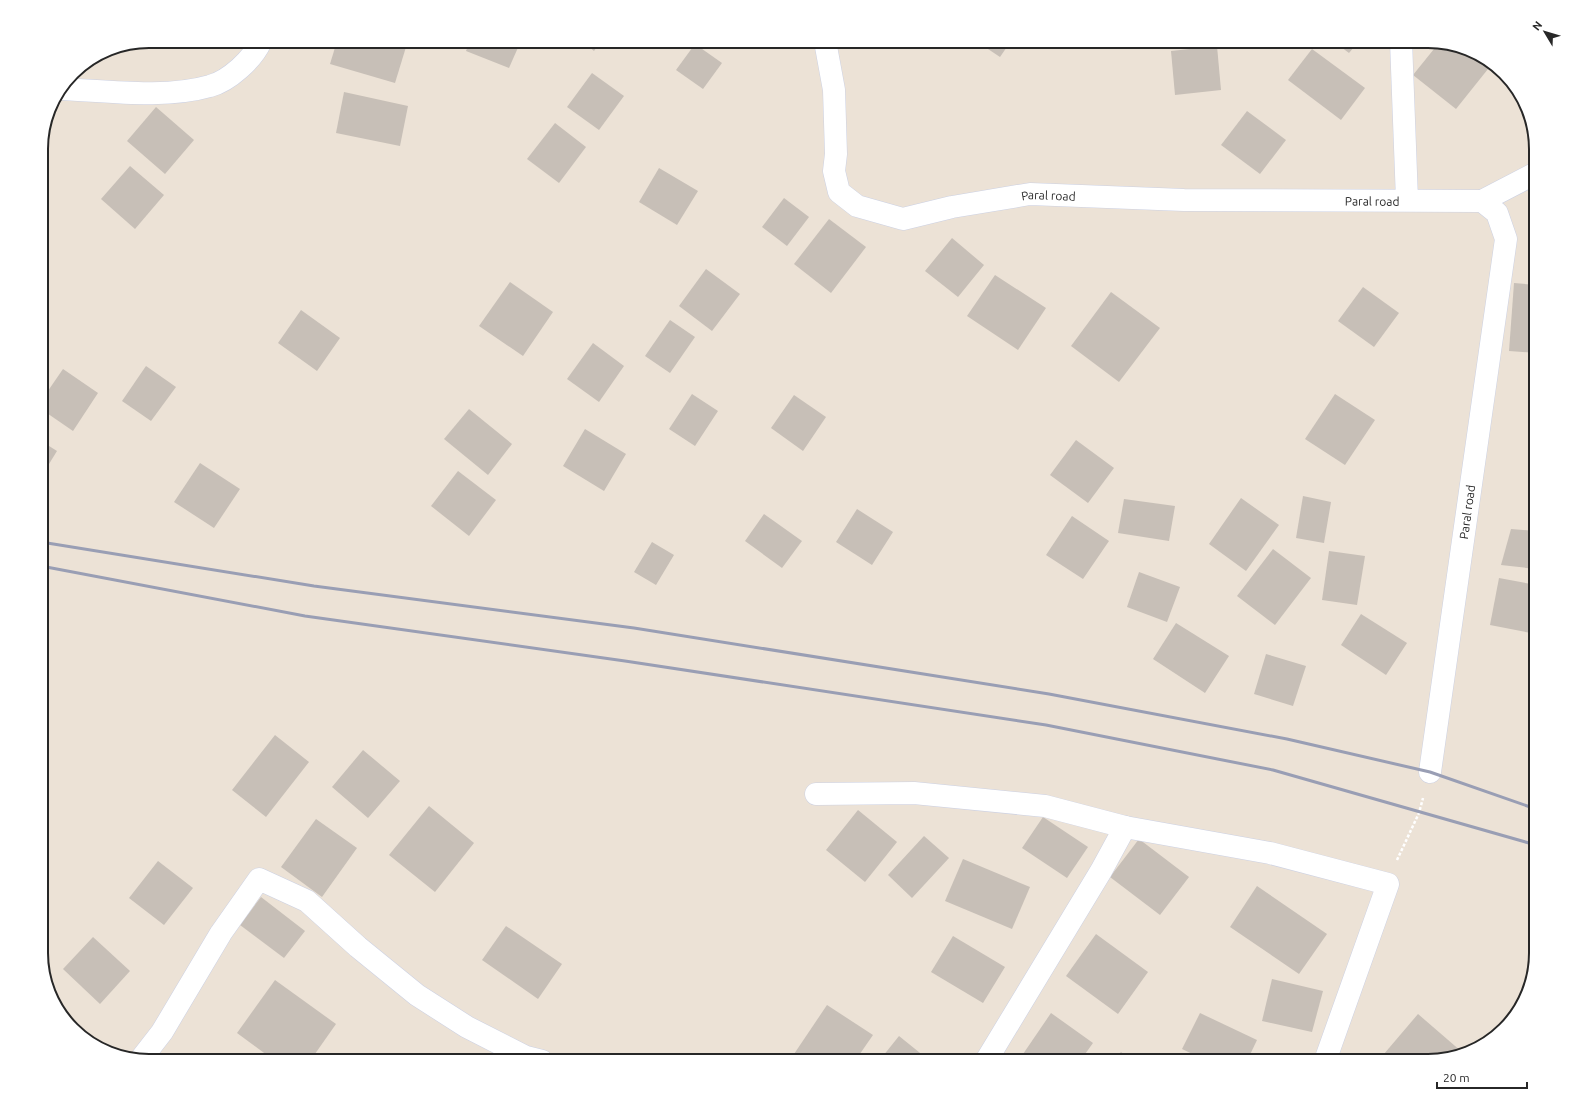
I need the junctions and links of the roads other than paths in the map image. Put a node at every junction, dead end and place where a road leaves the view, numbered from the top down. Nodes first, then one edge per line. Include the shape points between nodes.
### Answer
1 (256, 48) edge
2 (826, 48) edge
3 (1401, 48) edge
4 (68, 89) edge
5 (1529, 177) edge
6 (1407, 200) junction
7 (1482, 201) junction
8 (1430, 772) road end
9 (816, 794) dead end
10 (1125, 827) junction
11 (145, 1054) edge
12 (520, 1054) edge
13 (990, 1054) edge
14 (1327, 1054) edge

1 - 4 street via 243,68 211,86 158,94
2 - 6 street, Paral road via 834,90 834,171 839,192 857,206 903,219 952,207 1030,194 1184,200
3 - 6 street
5 - 7 street
6 - 7 street, Paral road
7 - 8 street, Paral road via 1497,213 1506,239
9 - 10 street via 914,793 1045,806
10 - 13 street
10 - 14 street via 1270,853 1388,884
11 - 12 street via 162,1032 221,933 259,879 307,901 417,995 467,1027

